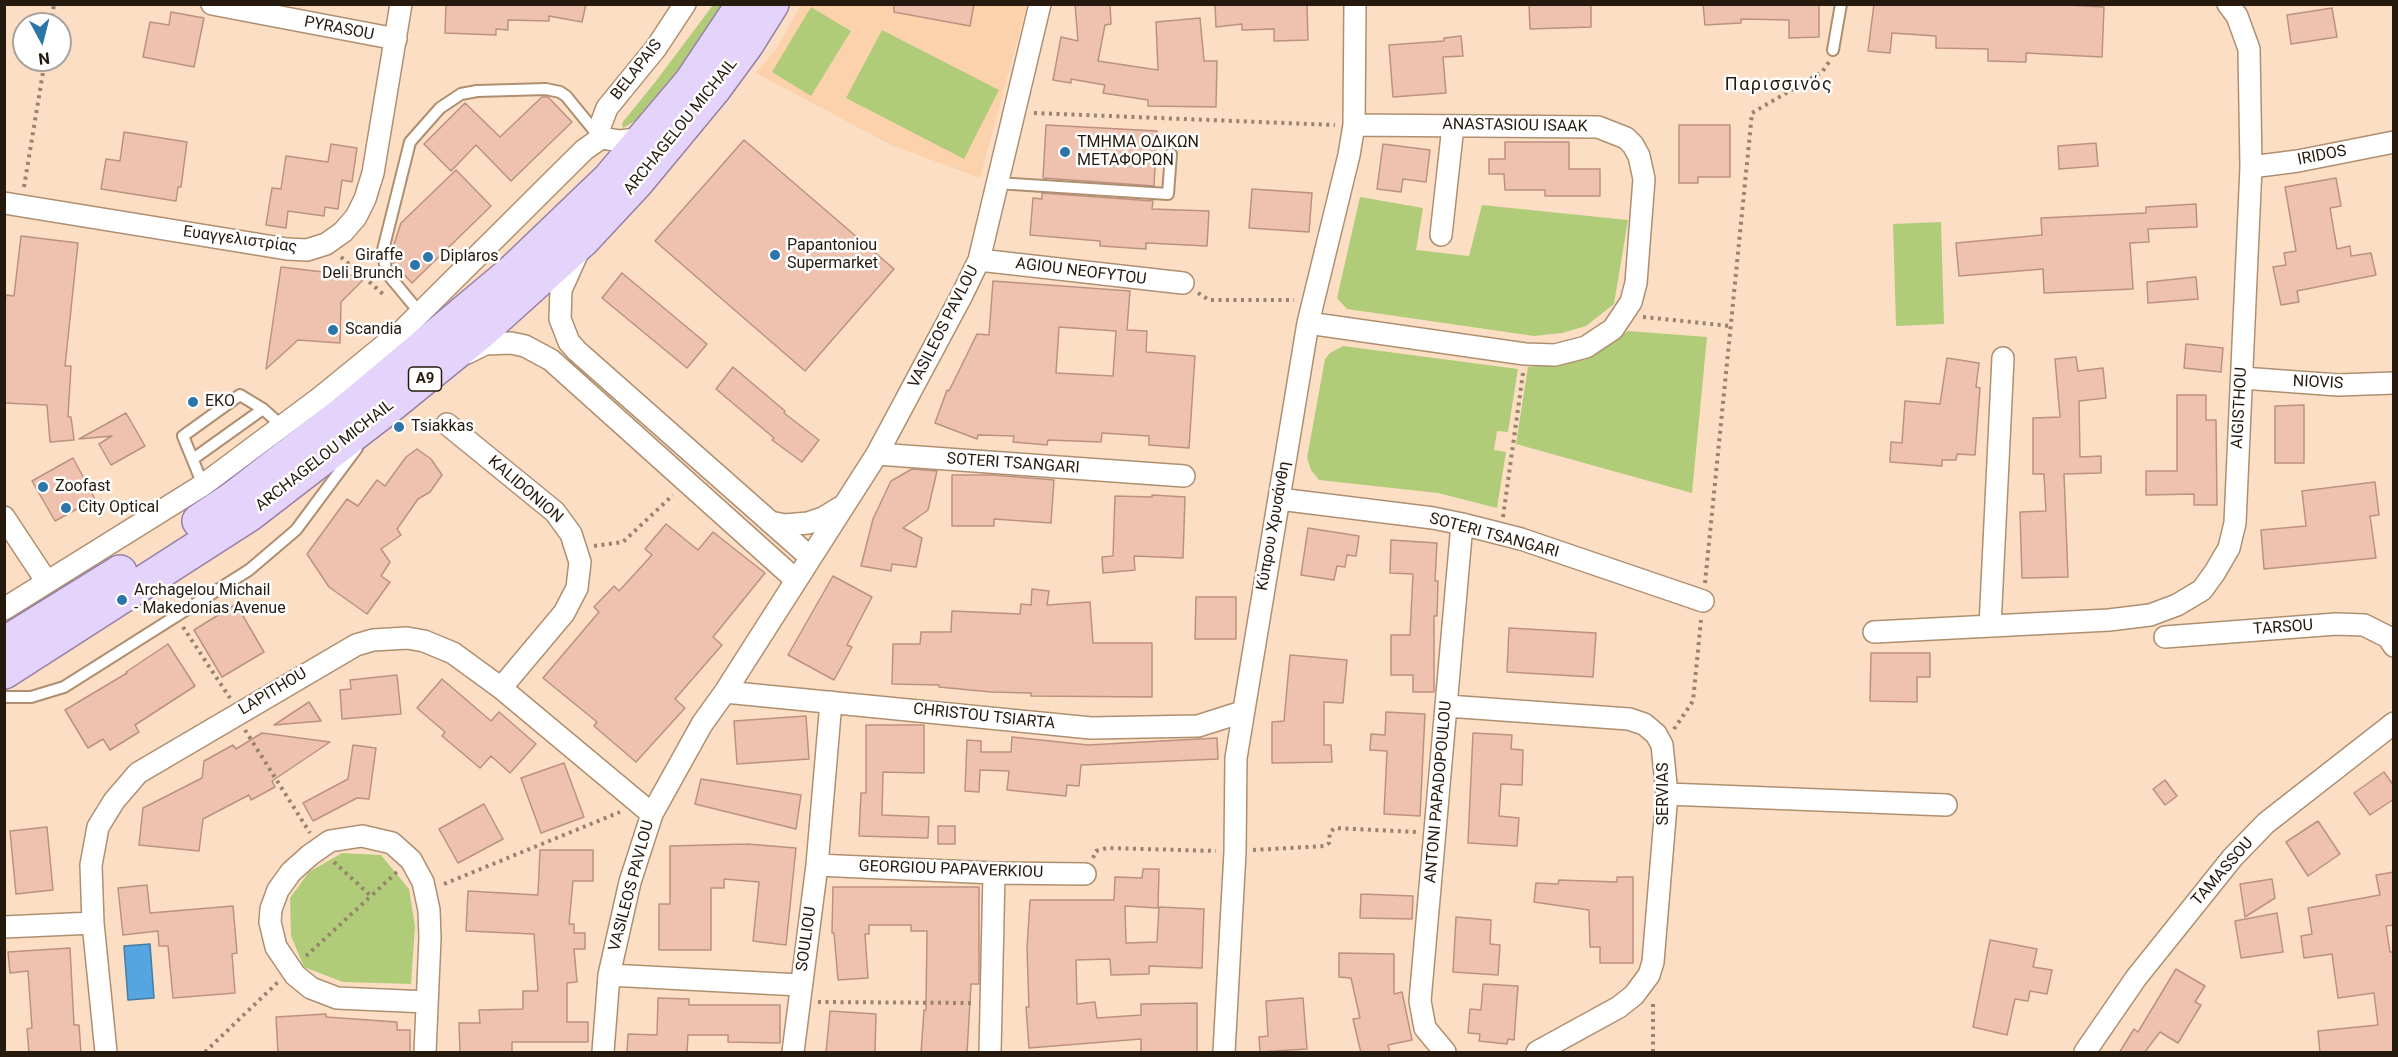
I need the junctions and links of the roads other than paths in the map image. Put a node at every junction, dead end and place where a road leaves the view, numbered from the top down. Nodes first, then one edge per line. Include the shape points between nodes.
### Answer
1 (212, 4) edge
2 (401, 4) edge
3 (685, 4) edge
4 (743, 4) edge
5 (772, 4) edge
6 (1040, 4) edge
7 (1355, 4) edge
8 (1841, 4) edge
9 (2228, 4) edge
10 (396, 39) junction
11 (1833, 50) road end
12 (1353, 126) junction
13 (1453, 126) junction
14 (601, 138) junction
15 (645, 138) junction
16 (2394, 142) edge
17 (1171, 154) dead end
18 (2251, 167) junction
19 (997, 183) junction
20 (13, 205) edge
21 (1441, 235) dead end
22 (583, 240) junction
23 (979, 260) junction
24 (1183, 284) road end
25 (416, 317) junction
26 (1308, 323) junction
27 (2003, 358) dead end
28 (442, 364) junction
29 (2242, 378) junction
30 (2394, 383) edge
31 (263, 409) junction
32 (385, 410) junction
33 (447, 424) dead end
34 (282, 426) junction
35 (878, 454) junction
36 (193, 459) junction
37 (1184, 476) dead end
38 (203, 485) junction
39 (1279, 499) junction
40 (844, 505) junction
41 (4, 517) edge
42 (770, 522) junction
43 (1462, 524) junction
44 (810, 557) junction
45 (796, 580) junction
46 (46, 582) junction
47 (1703, 601) road end
48 (4, 609) edge
49 (1990, 626) junction
50 (1874, 632) dead end
51 (2165, 636) dead end
52 (4, 644) edge
53 (2394, 646) edge
54 (4, 672) edge
55 (501, 688) junction
56 (725, 692) junction
57 (4, 697) edge
58 (831, 702) junction
59 (1446, 706) junction
60 (1242, 712) junction
61 (2394, 723) edge
62 (1667, 794) junction
63 (1946, 805) dead end
64 (646, 809) junction
65 (817, 865) junction
66 (994, 873) junction
67 (1085, 874) dead end
68 (93, 923) junction
69 (4, 927) edge
70 (609, 975) junction
71 (800, 994) junction
72 (427, 1002) junction
73 (106, 1053) edge
74 (425, 1053) edge
75 (603, 1053) edge
76 (793, 1053) edge
77 (990, 1053) edge
78 (1224, 1053) edge
79 (1445, 1053) edge
80 (1537, 1053) edge
81 (2085, 1053) edge

1 - 10 street, PYRASOU
2 - 10 street, Ευαγγελιστρίας
3 - 14 street, BELAPAIS via 656,48 607,108 599,129
4 - 15 main road, ARCHAGELOU MICHAIL / A9 via 691,82
5 - 22 main road, ARCHAGELOU MICHAIL / A9 via 747,44 678,135
6 - 19 street, VASILEOS PAVLOU
7 - 12 street, Κύπρου Χρυσάνθη
8 - 11 lane
9 - 18 street, AIGISTHOU via 2237,16 2249,49
10 - 20 street, Ευαγγελιστρίας via 365,199 356,217 326,244 307,250 287,249
12 - 13 street, ANASTASIOU ISAAK
12 - 26 street, Κύπρου Χρυσάνθη
13 - 21 street
13 - 26 street, ANASTASIOU ISAAK via 1598,128 1616,132 1633,144 1644,186 1636,283 1624,315 1613,329 1586,347 1555,355
14 - 15 street
14 - 25 street via 569,164
14 - 25 lane via 566,96 546,89 477,91 461,94 440,108 410,142 383,250 386,272
15 - 52 main road, ARCHAGELOU MICHAIL / A9 via 609,179 511,273 350,408 232,499
16 - 18 street, IRIDOS
17 - 19 lane via 1168,194
18 - 29 street, AIGISTHOU
19 - 23 street, VASILEOS PAVLOU
22 - 28 main road, ARCHAGELOU MICHAIL / A9
22 - 42 street via 561,290 560,319 569,342
23 - 24 street, AGIOU NEOFYTOU
23 - 35 street, VASILEOS PAVLOU
25 - 34 street
26 - 39 street, Κύπρου Χρυσάνθη
27 - 49 street
28 - 32 main road, ARCHAGELOU MICHAIL / A9
28 - 45 street via 485,344 511,343 538,351
29 - 30 street, NIOVIS via 2338,386
29 - 49 street, AIGISTHOU via 2235,523 2229,548 2202,590 2150,615
31 - 34 lane
31 - 36 lane
31 - 36 lane via 240,395 183,436
32 - 54 main road, ARCHAGELOU MICHAIL / A9 via 250,514
32 - 57 lane via 296,530 249,570 64,687 31,697
33 - 55 street, KALIDONION via 555,512 571,534 580,562 580,577 564,613
34 - 38 street
35 - 37 street, SOTERI TSANGARI
35 - 40 street, VASILEOS PAVLOU
36 - 38 lane
38 - 46 street
39 - 43 street, SOTERI TSANGARI
39 - 60 street, Κύπρου Χρυσάνθη
40 - 42 street via 808,523
40 - 44 street, VASILEOS PAVLOU
41 - 46 street
42 - 44 street
43 - 47 street, SOTERI TSANGARI
43 - 59 street, ANTONI PAPADOPOULOU
44 - 45 street, VASILEOS PAVLOU
45 - 56 street, VASILEOS PAVLOU
46 - 48 street
49 - 50 street, AIGISTHOU
51 - 53 street, TARSOU via 2364,625 2388,637
55 - 64 street, LAPITHOU
55 - 68 street, LAPITHOU via 442,647 407,638 373,640 339,653 138,772 98,826 91,865
56 - 58 street, CHRISTOU TSIARTA
56 - 64 street, VASILEOS PAVLOU
58 - 60 street, CHRISTOU TSIARTA via 1091,728 1198,726
58 - 65 street, SOULIOU
59 - 62 street, SERVIAS via 1629,719 1644,724 1662,745
59 - 79 street, ANTONI PAPADOPOULOU via 1420,1001 1425,1028
60 - 78 street, Κύπρου Χρυσάνθη via 1236,758
61 - 81 street, TAMASSOU via 2274,816 2233,857 2136,978
62 - 63 street
62 - 80 street, SERVIAS via 1653,962 1643,985 1619,1007
64 - 70 street, VASILEOS PAVLOU
65 - 66 street, GEORGIOU PAPAVERKIOU
65 - 71 street, SOULIOU
66 - 67 street, GEORGIOU PAPAVERKIOU
66 - 77 street
68 - 69 street
68 - 73 street, LAPITHOU
70 - 71 street, SOULIOU
70 - 75 street, VASILEOS PAVLOU
71 - 76 street
72 - 72 street via 337,998 311,988 295,975 281,956 272,933 271,909 291,872 330,841 362,836 392,843 411,860 425,892 430,938
72 - 74 street

